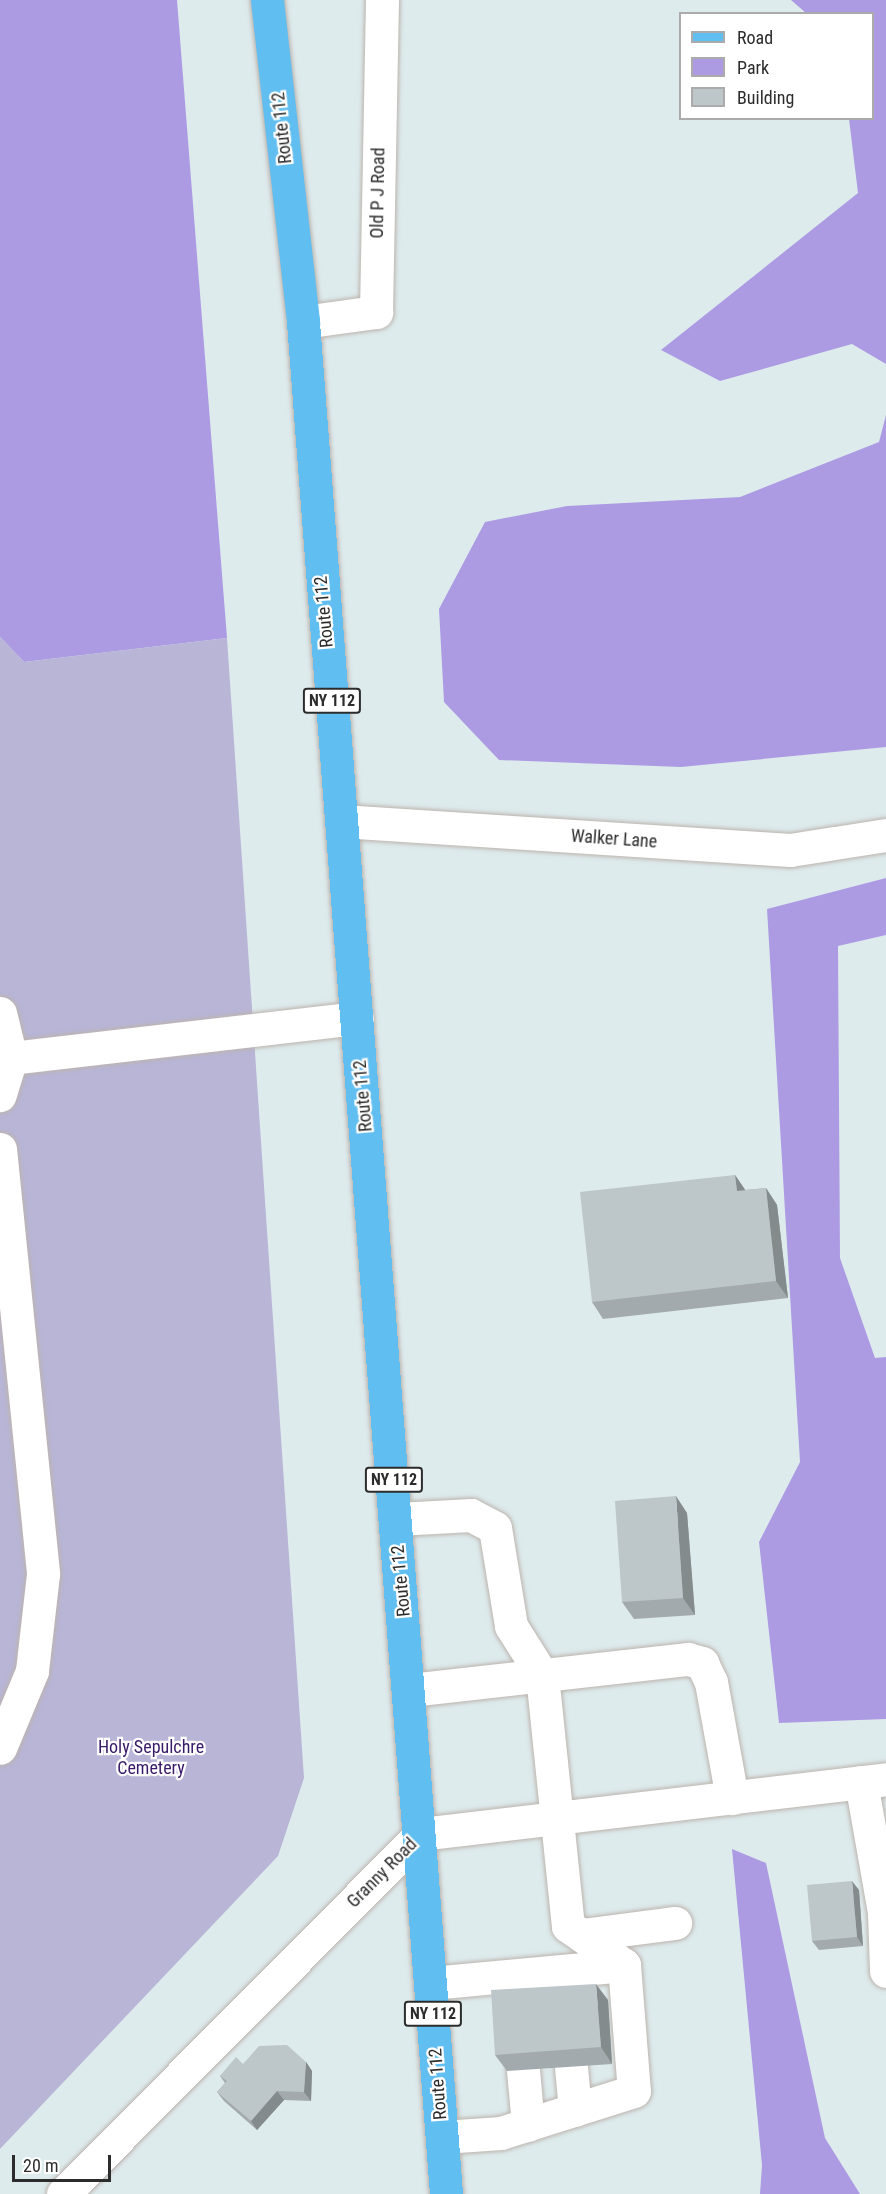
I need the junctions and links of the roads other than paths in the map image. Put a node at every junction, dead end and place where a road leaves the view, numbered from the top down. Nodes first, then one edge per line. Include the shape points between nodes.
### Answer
1 (267, 0) edge
2 (382, 0) edge
3 (303, 322) junction
4 (341, 820) junction
5 (886, 836) edge
6 (0, 1013) edge
7 (357, 1018) junction
8 (11, 1059) junction
9 (0, 1095) edge
10 (0, 1149) edge
11 (397, 1519) junction
12 (542, 1676) junction
13 (410, 1690) junction
14 (0, 1748) edge
15 (874, 1780) edge
16 (732, 1798) junction
17 (561, 1818) junction
18 (421, 1834) junction
19 (884, 1897) edge
20 (675, 1923) dead end
21 (582, 1935) junction
22 (624, 1965) junction
23 (563, 1971) junction
24 (886, 1971) edge
25 (431, 1983) junction
26 (566, 2003) edge
27 (571, 2067) edge
28 (523, 2070) edge
29 (575, 2110) junction
30 (528, 2125) junction
31 (442, 2137) junction
32 (71, 2191) edge
33 (446, 2194) edge

1 - 3 main road, Route 112 / NY 112
2 - 3 street, Old P J Road via 376,312
3 - 4 main road, Route 112 / NY 112
4 - 5 street, Walker Lane via 790,850
4 - 7 main road, Route 112 / NY 112
6 - 8 street
7 - 8 street
7 - 11 main road, Route 112 / NY 112
8 - 9 street
10 - 14 street via 43,1574 32,1671
11 - 12 street via 471,1515 495,1528 511,1626
11 - 13 main road, Route 112 / NY 112
12 - 13 street
12 - 16 street via 688,1659 702,1663 711,1682
12 - 17 street
13 - 18 main road, Route 112 / NY 112
15 - 16 street, Granny Road
15 - 19 street
16 - 17 street, Granny Road
17 - 18 street, Granny Road
17 - 21 street via 568,1926
18 - 25 main road, Route 112 / NY 112
18 - 32 street, Granny Road
19 - 24 street
20 - 21 street
21 - 22 street
22 - 23 street
22 - 29 street via 634,2091
23 - 25 street via 517,1991
23 - 26 street
25 - 31 main road, Route 112 / NY 112
27 - 29 street
28 - 30 street
29 - 30 street
30 - 31 street via 501,2133
31 - 33 main road, Route 112 / NY 112

